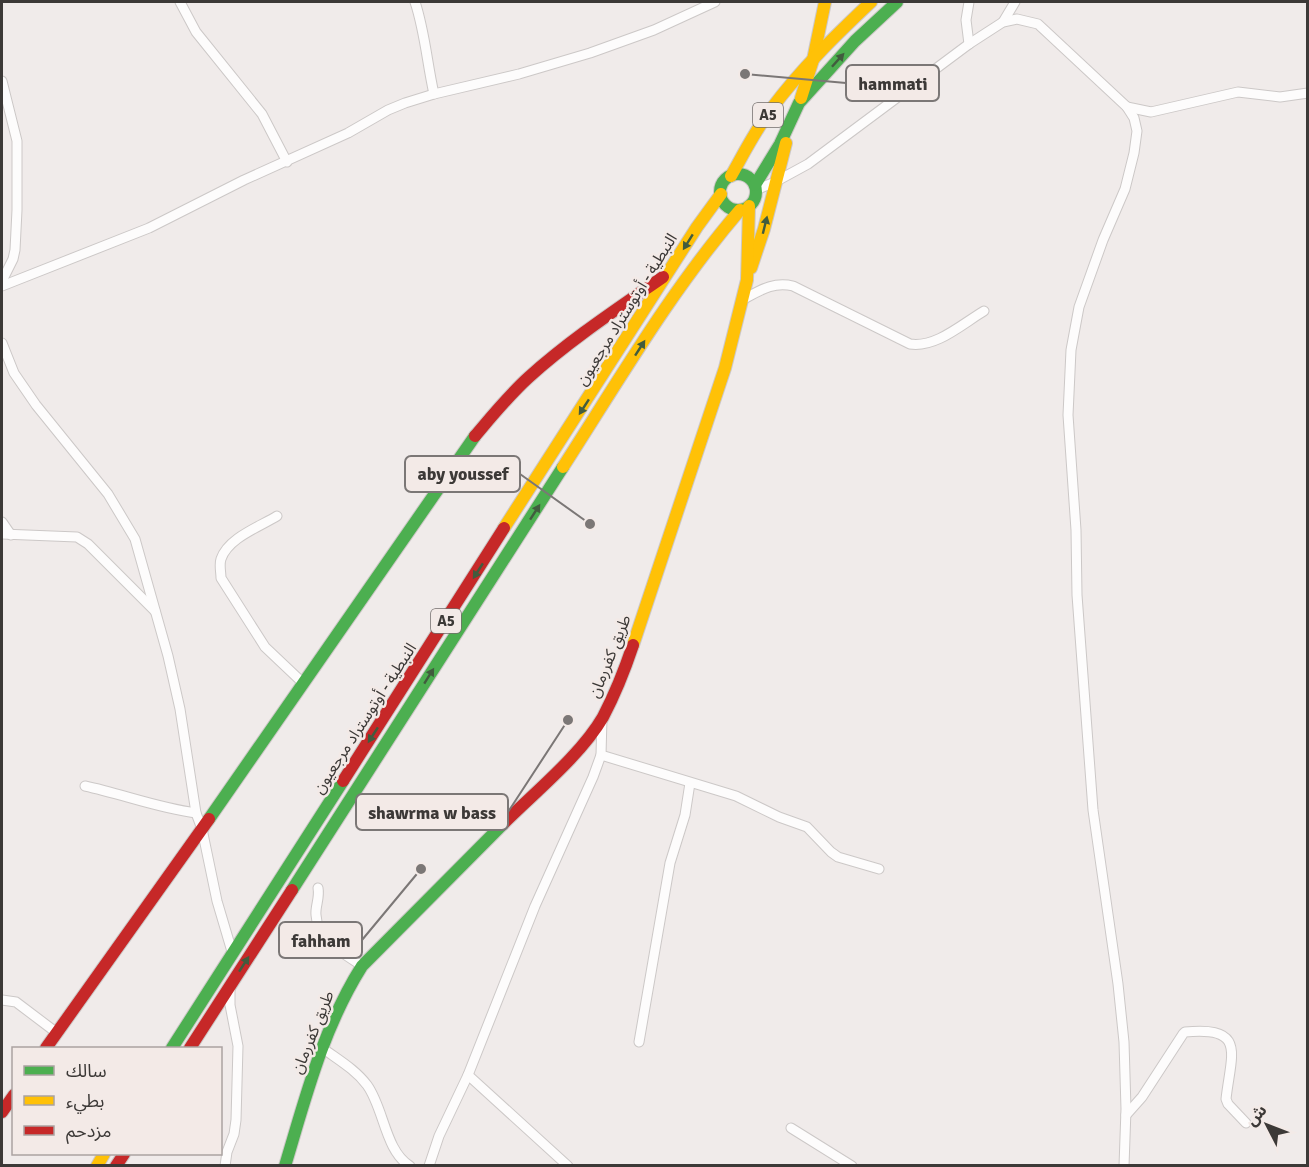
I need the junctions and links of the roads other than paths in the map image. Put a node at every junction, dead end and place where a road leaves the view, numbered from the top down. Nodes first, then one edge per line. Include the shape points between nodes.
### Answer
1 (180, 2) edge
2 (415, 2) edge
3 (714, 2) edge
4 (825, 2) edge
5 (871, 2) edge
6 (897, 2) edge
7 (969, 2) edge
8 (1015, 2) edge
9 (1003, 22) junction
10 (969, 44) junction
11 (813, 60) junction
12 (2, 81) edge
13 (1308, 93) edge
14 (434, 94) junction
15 (799, 103) junction
16 (1127, 108) junction
17 (792, 121) junction
18 (287, 162) junction
19 (731, 176) junction
20 (775, 182) junction
21 (755, 188) junction
22 (721, 194) junction
23 (744, 208) junction
24 (669, 272) junction
25 (747, 280) junction
26 (2, 281) edge
27 (2, 286) edge
28 (742, 300) junction
29 (984, 311) dead end
30 (2, 343) edge
31 (277, 516) dead end
32 (2, 522) edge
33 (6, 534) edge
34 (156, 612) junction
35 (303, 683) junction
36 (602, 718) junction
37 (601, 755) junction
38 (690, 783) junction
39 (85, 786) dead end
40 (196, 813) junction
41 (202, 829) junction
42 (879, 869) dead end
43 (318, 888) dead end
44 (232, 955) junction
45 (362, 966) junction
46 (230, 986) junction
47 (2, 1000) edge
48 (57, 1033) junction
49 (639, 1042) dead end
50 (47, 1047) edge
51 (173, 1047) edge
52 (191, 1047) edge
53 (321, 1047) junction
54 (468, 1075) junction
55 (12, 1098) edge
56 (2, 1112) edge
57 (1126, 1115) junction
58 (1246, 1123) dead end
59 (791, 1128) dead end
60 (225, 1166) edge
61 (285, 1166) edge
62 (410, 1166) edge
63 (429, 1166) edge
64 (568, 1166) edge
65 (852, 1166) edge
66 (1124, 1166) edge

1 - 18 street via 195,32 262,114
2 - 14 street
3 - 14 street via 654,30 590,53
4 - 11 main road
5 - 11 main road, A5
15 -> 6 main road, A5
7 - 10 street
8 - 9 street
9 - 10 street
9 - 16 street via 1017,19 1038,24
10 - 20 street via 808,164
11 - 15 main road
11 - 19 main road, A5 via 760,126
12 - 26 street via 17,141 18,172 15,249
13 - 16 street via 1270,97 1239,92 1151,112
14 - 18 street via 388,110
15 - 17 main road, A5
16 - 57 street via 1137,131 1134,153 1125,189 1079,307 1068,394 1090,781 1122,1011
17 - 20 main road
17 - 21 main road, A5
18 - 27 street via 149,228
19 - 21 main road via 747,177
19 - 22 main road, A5 via 723,183
20 - 21 street
25 -> 20 main road
21 - 23 main road, A5 via 753,201
22 - 23 main road via 729,207
22 -> 24 main road, النبطية - أوتوستراد مرجعيون / A5
23 - 25 main road, طريق كفررمان
46 -> 23 main road, النبطية - أوتوستراد مرجعيون / A5 via 656,324 705,251
24 - 35 main road via 567,346 513,393 471,441
24 -> 44 main road, النبطية - أوتوستراد مرجعيون / A5
25 - 28 main road, طريق كفررمان
28 - 29 street via 764,288 793,286 920,346 932,343
28 - 36 main road, طريق كفررمان via 725,368 640,626
30 - 34 street via 14,373 36,405 119,510 135,539
31 - 35 street via 225,551 221,578 265,646
32 - 33 street
33 - 34 street via 77,537
34 - 40 street via 180,709
35 - 41 main road
36 - 37 street
36 - 45 main road, طريق كفررمان via 578,750
37 - 38 street
37 - 54 street via 519,944
38 - 42 street via 736,796 807,827 838,857
38 - 49 street via 668,874
39 - 40 street
40 - 41 street
41 - 44 street
41 - 48 main road
43 - 45 street via 320,897 315,914 321,932
44 - 51 main road, النبطية - أوتوستراد مرجعيون / A5
45 - 53 main road, طريق كفررمان
46 - 52 main road, النبطية - أوتوستراد مرجعيون / A5
46 - 60 street via 237,1046 236,1120
47 - 48 street via 16,1002
48 - 50 main road
53 - 61 main road, طريق كفررمان
53 - 62 street via 367,1085 394,1149
54 - 63 street
54 - 64 street
55 - 56 main road
57 - 58 street via 1183,1034 1204,1031 1228,1038 1231,1059 1226,1099
57 - 66 street
59 - 65 street

